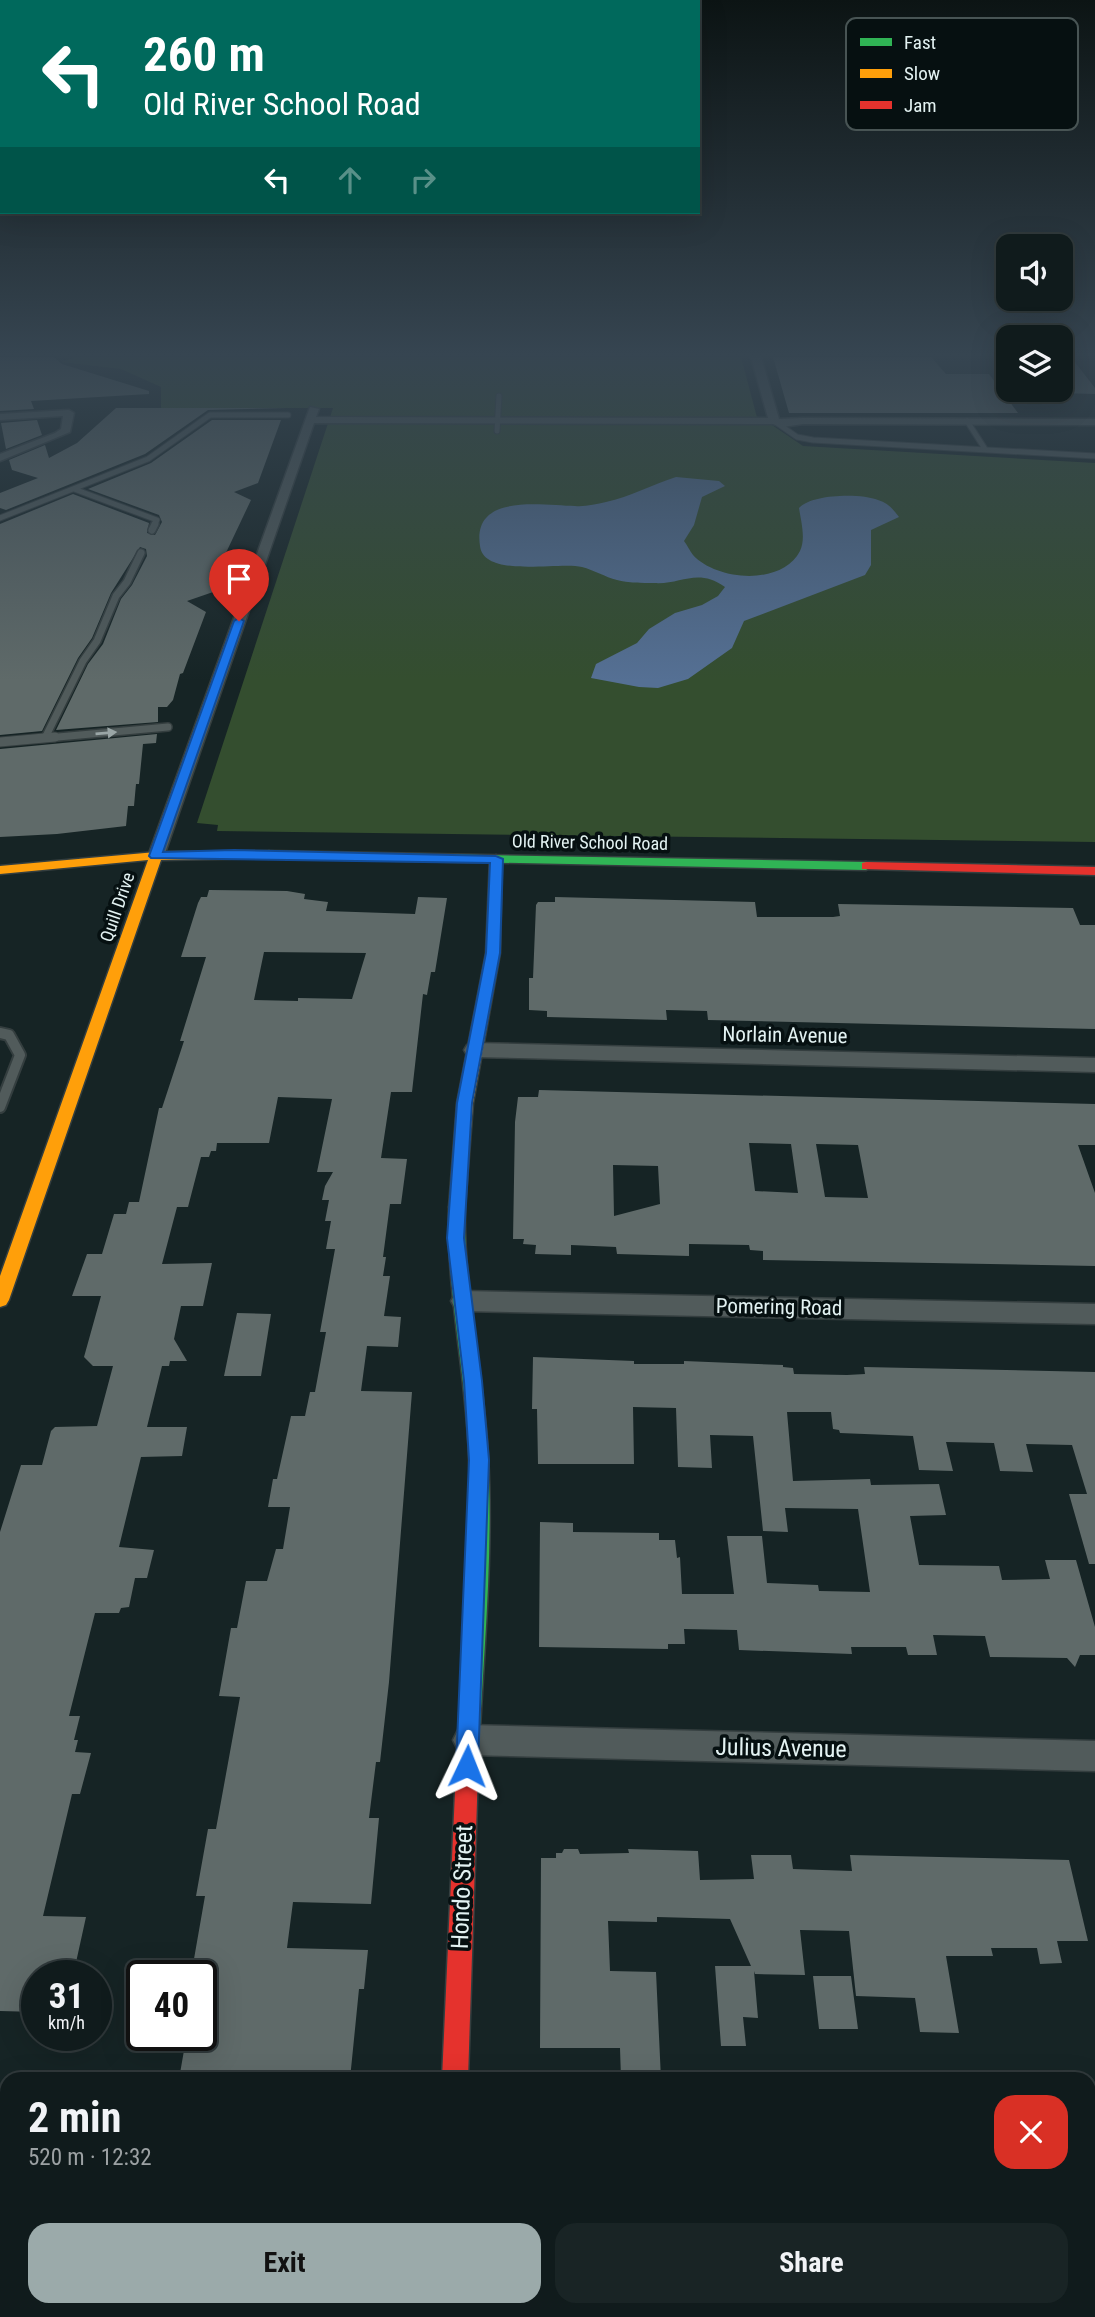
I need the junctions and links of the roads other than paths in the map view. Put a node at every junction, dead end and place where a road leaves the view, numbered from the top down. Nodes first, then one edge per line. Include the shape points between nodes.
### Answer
1 (133, 465) edge
2 (294, 465) edge
3 (74, 489) junction
4 (0, 518) edge
5 (152, 530) dead end
6 (141, 554) dead end
7 (168, 727) dead end
8 (45, 738) junction
9 (0, 742) edge
10 (156, 856) junction
11 (496, 859) junction
12 (0, 870) edge
13 (1095, 871) edge
14 (0, 1033) edge
15 (474, 1050) junction
16 (1095, 1065) edge
17 (0, 1107) edge
18 (0, 1300) edge
19 (463, 1301) junction
20 (1095, 1314) edge
21 (468, 1740) junction
22 (1095, 1756) edge
23 (455, 2072) edge

1 - 3 lane
2 - 10 street, Quill Drive
3 - 4 lane
3 - 5 lane via 157,520
6 - 8 lane
8 -> 7 lane
8 - 9 lane
10 - 11 street, Old River School Road
10 - 12 street, Old River School Road
10 - 18 street, Quill Drive
11 - 13 street, Old River School Road
11 - 15 street, Hondo Street via 493,953
14 - 17 lane via 9,1035 20,1055
15 - 16 street, Norlain Avenue
15 - 19 street, Hondo Street via 465,1103 455,1238
19 - 20 street, Pomering Road
19 - 21 street, Hondo Street via 479,1460
21 - 22 street, Julius Avenue
21 - 23 street, Hondo Street

